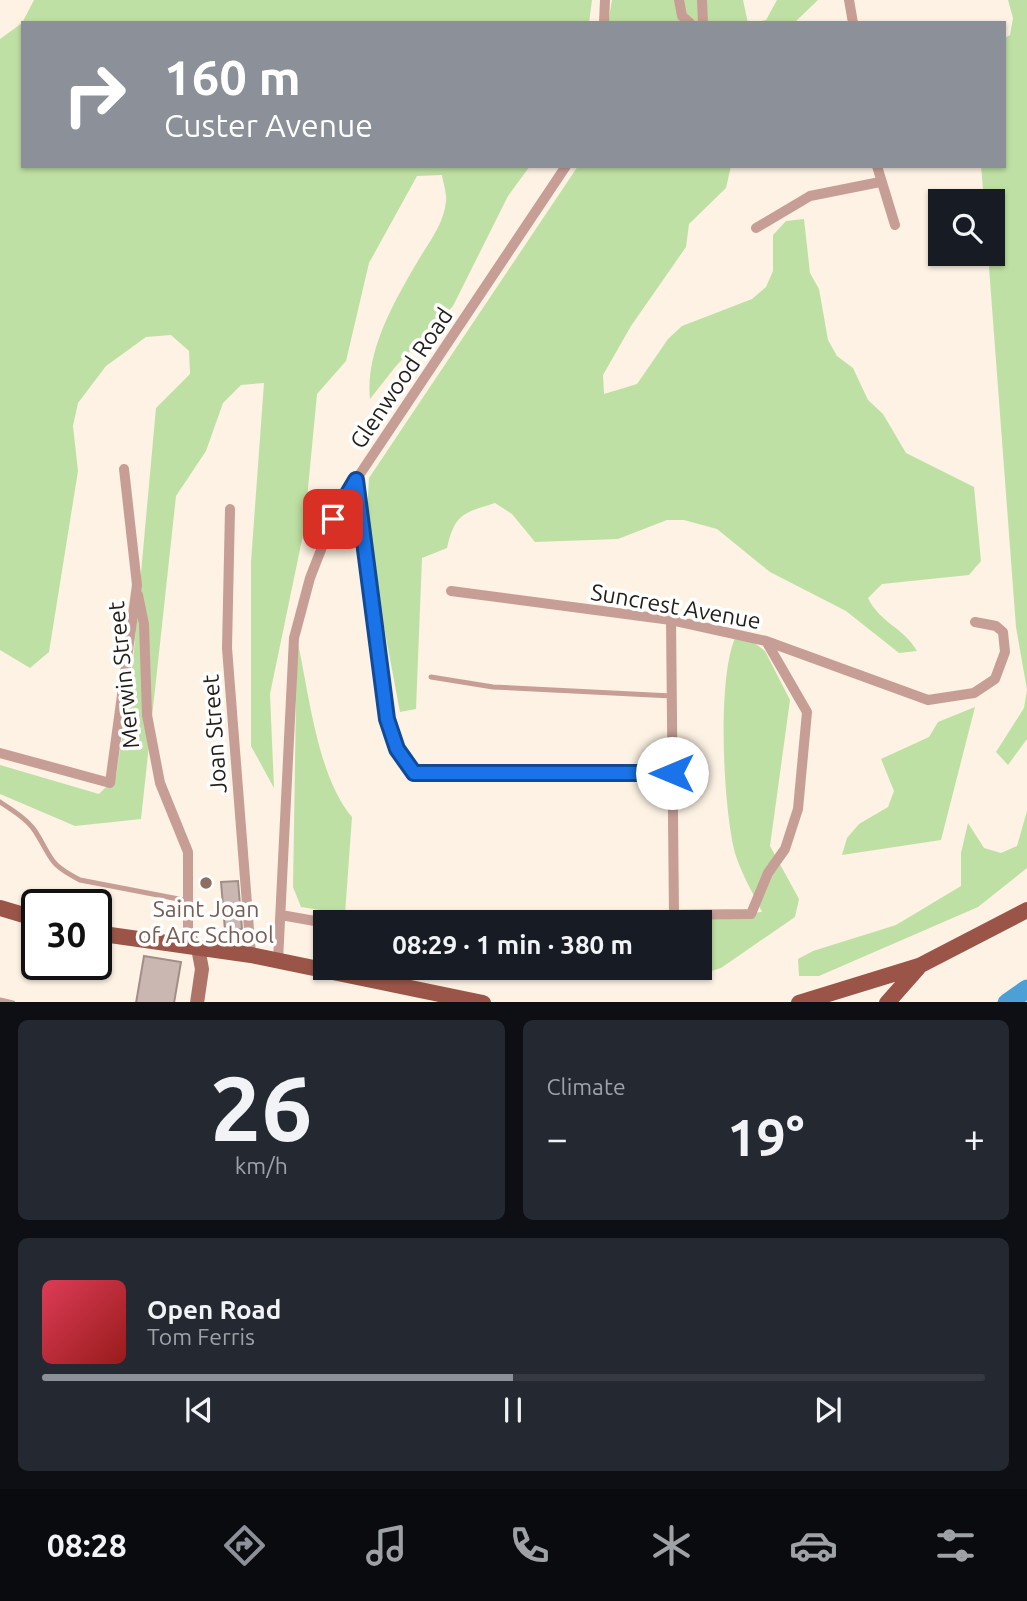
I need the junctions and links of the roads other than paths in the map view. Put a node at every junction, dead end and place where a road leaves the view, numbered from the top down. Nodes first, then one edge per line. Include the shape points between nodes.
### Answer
1 (605, 0) edge
2 (679, 0) edge
3 (702, 0) edge
4 (849, 0) edge
5 (604, 21) edge
6 (688, 21) edge
7 (702, 21) edge
8 (853, 21) edge
9 (565, 168) edge
10 (877, 168) edge
11 (880, 182) junction
12 (895, 225) dead end
13 (756, 228) dead end
14 (124, 468) dead end
15 (356, 480) junction
16 (230, 509) dead end
17 (136, 585) junction
18 (451, 591) dead end
19 (671, 620) junction
20 (975, 622) dead end
21 (765, 641) junction
22 (431, 677) dead end
23 (672, 696) junction
24 (0, 753) edge
25 (672, 773) junction
26 (0, 802) edge
27 (189, 901) junction
28 (0, 908) edge
29 (674, 910) edge
30 (1027, 910) edge
31 (21, 914) edge
32 (712, 914) edge
33 (281, 915) junction
34 (313, 921) edge
35 (112, 935) edge
36 (198, 948) junction
37 (251, 955) junction
38 (278, 961) junction
39 (919, 967) junction
40 (197, 1002) edge
41 (478, 1002) edge
42 (804, 1002) edge
43 (888, 1002) edge

1 - 5 street
2 - 6 street
3 - 7 street
4 - 8 street
9 - 15 street, Glenwood Road
10 - 11 street
11 - 12 street
11 - 13 street via 810,196
14 - 17 street, Merwin Street
15 - 25 street via 387,719 397,749 414,773
15 - 33 street, Glenwood Road via 333,519 314,566 294,638
16 - 37 street, Joan Street via 227,648
17 - 24 street, Merwin Street via 110,783
17 - 27 street, Merwin Street via 144,624 147,715 160,783 188,852
18 - 19 street, Suncrest Avenue
19 - 21 street, Suncrest Avenue
19 - 23 street
20 - 21 street, Suncrest Avenue via 1003,632 1005,652 995,678 974,693 928,700
21 - 32 street via 807,712 798,809 785,849 768,873 751,914
22 - 23 lane via 505,688
23 - 25 street
25 - 29 street
26 - 27 lane via 28,823 52,863 80,880
27 - 36 street, Merwin Street via 188,930
28 - 31 main road
30 - 39 main road
33 - 34 street
33 - 38 street, Glenwood Road
35 - 36 main road
36 - 37 main road
36 - 40 street, Merwin Street via 202,958
37 - 38 main road
38 - 41 main road
39 - 42 main road
39 - 43 main road

